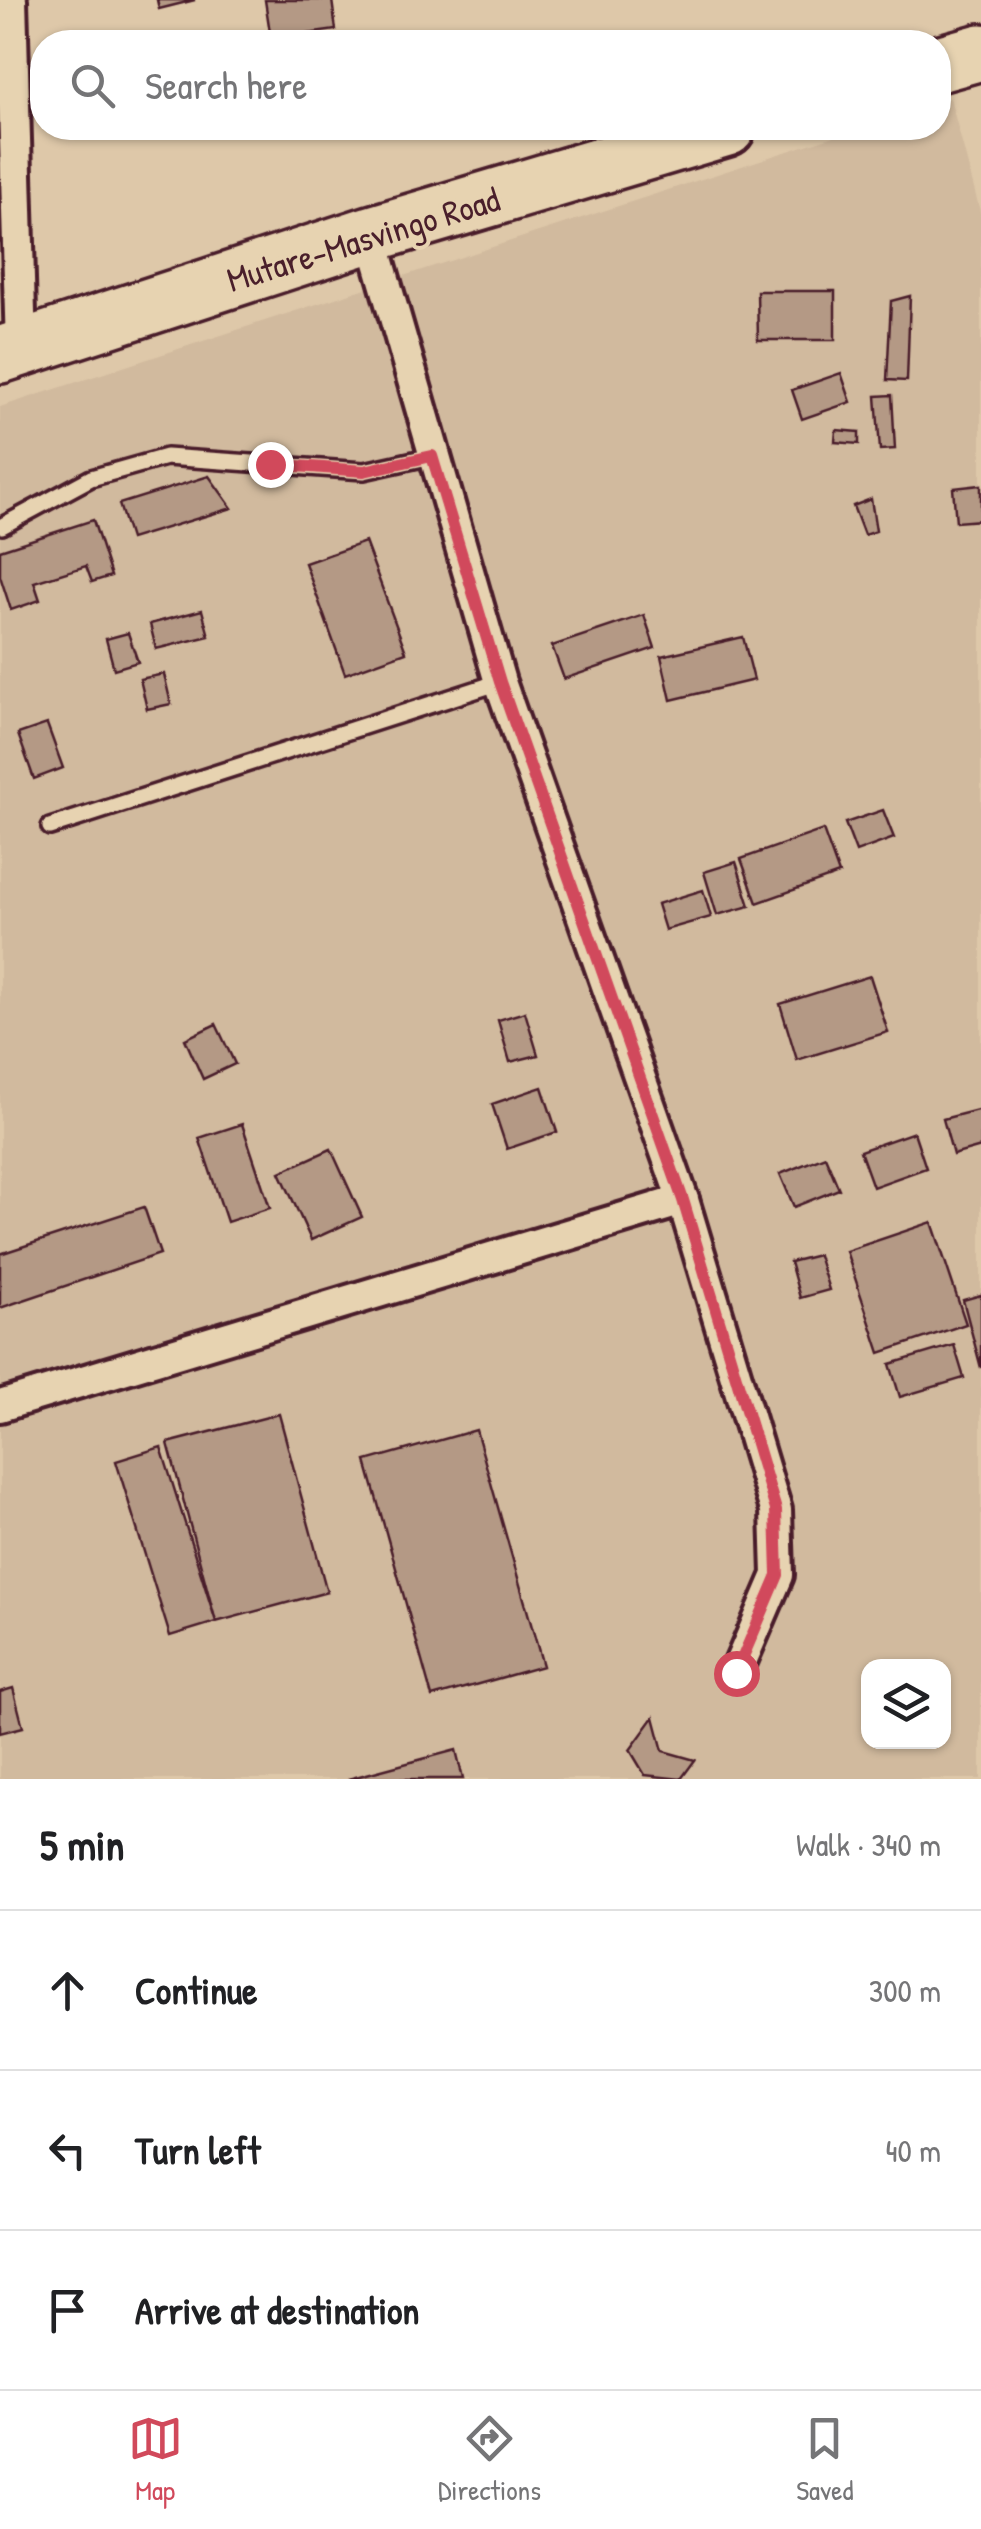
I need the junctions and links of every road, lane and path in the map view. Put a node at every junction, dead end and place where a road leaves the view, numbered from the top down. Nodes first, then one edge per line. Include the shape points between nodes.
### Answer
1 (11, 0) edge
2 (981, 52) edge
3 (951, 60) edge
4 (687, 140) edge
5 (372, 234) junction
6 (10, 352) edge
7 (432, 456) junction
8 (2, 526) edge
9 (500, 682) junction
10 (50, 827) dead end
11 (683, 1200) junction
12 (0, 1406) edge
13 (736, 1673) dead end

1 - 6 street
2 - 3 highway
4 - 5 highway, Mutare-Masvingo Road
5 - 6 highway, Mutare-Masvingo Road
5 - 7 street
7 - 8 lane via 364,471 166,458 91,478
7 - 9 street
9 - 10 lane
9 - 11 street
11 - 12 street
11 - 13 street via 776,1510 778,1575

